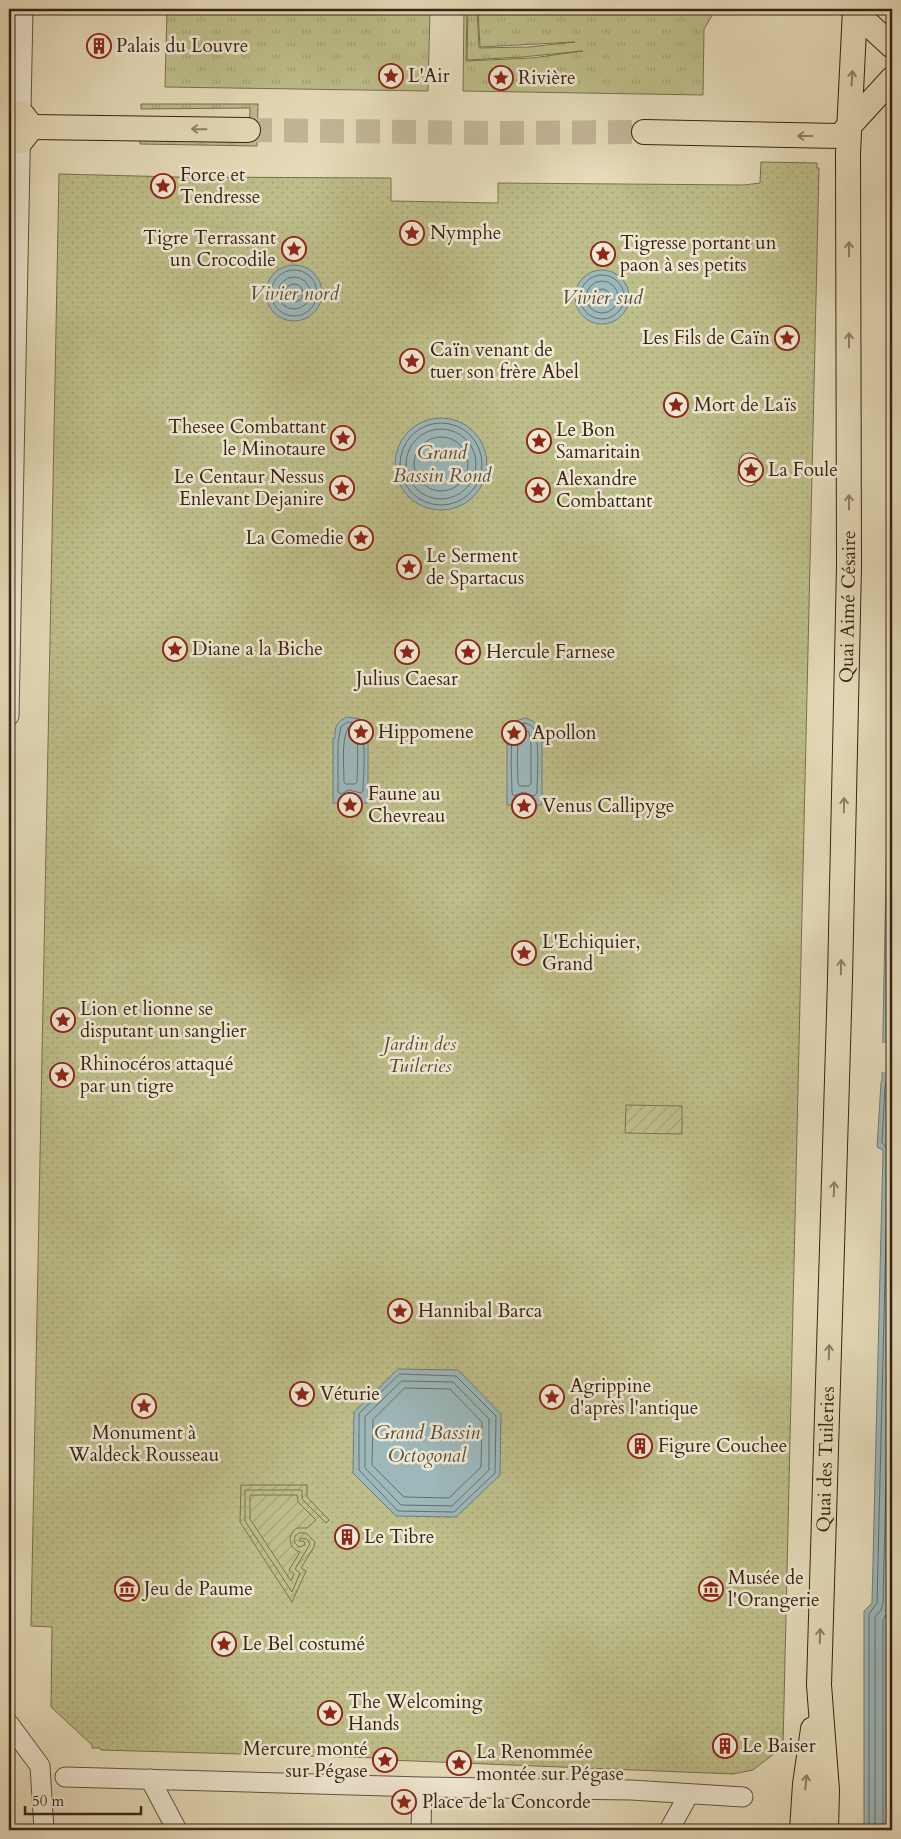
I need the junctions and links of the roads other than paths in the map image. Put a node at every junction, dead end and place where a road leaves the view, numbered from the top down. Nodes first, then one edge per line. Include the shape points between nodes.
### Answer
1 (23, 9) edge
2 (855, 11) edge
3 (891, 45) edge
4 (890, 81) edge
5 (18, 127) edge
6 (849, 127) junction
7 (248, 130) tunnel mouth
8 (644, 132) tunnel mouth
9 (13, 270) edge
10 (11, 504) edge
11 (9, 658) edge
12 (9, 716) edge
13 (837, 1087) joint
14 (819, 1685) junction
15 (9, 1724) edge
16 (9, 1749) edge
17 (30, 1751) junction
18 (65, 1777) dead end
19 (150, 1779) junction
20 (422, 1787) junction
21 (689, 1794) junction
22 (743, 1797) dead end
23 (44, 1822) edge
24 (56, 1830) edge
25 (177, 1830) edge
26 (421, 1830) edge
27 (669, 1830) edge
28 (802, 1830) edge
29 (826, 1830) edge

1 - 5 street
2 - 3 main road
6 -> 2 main road, Quai Aimé Césaire
4 - 6 main road
7 -> 5 main road
5 - 9 street
6 -> 8 main road via 840,136
13 -> 6 main road, Quai Aimé Césaire via 848,576
9 - 10 street
10 - 11 street
11 - 12 street
14 -> 13 main road, Quai des Tuileries
28 -> 14 main road
14 - 29 main road, Quai des Tuileries via 827,1790
15 - 17 street
16 - 17 street
17 - 23 street via 40,1766
18 - 19 street
19 - 20 street
19 - 25 street
20 - 21 street
20 - 26 street
21 - 22 street
21 - 27 street
23 - 24 street

